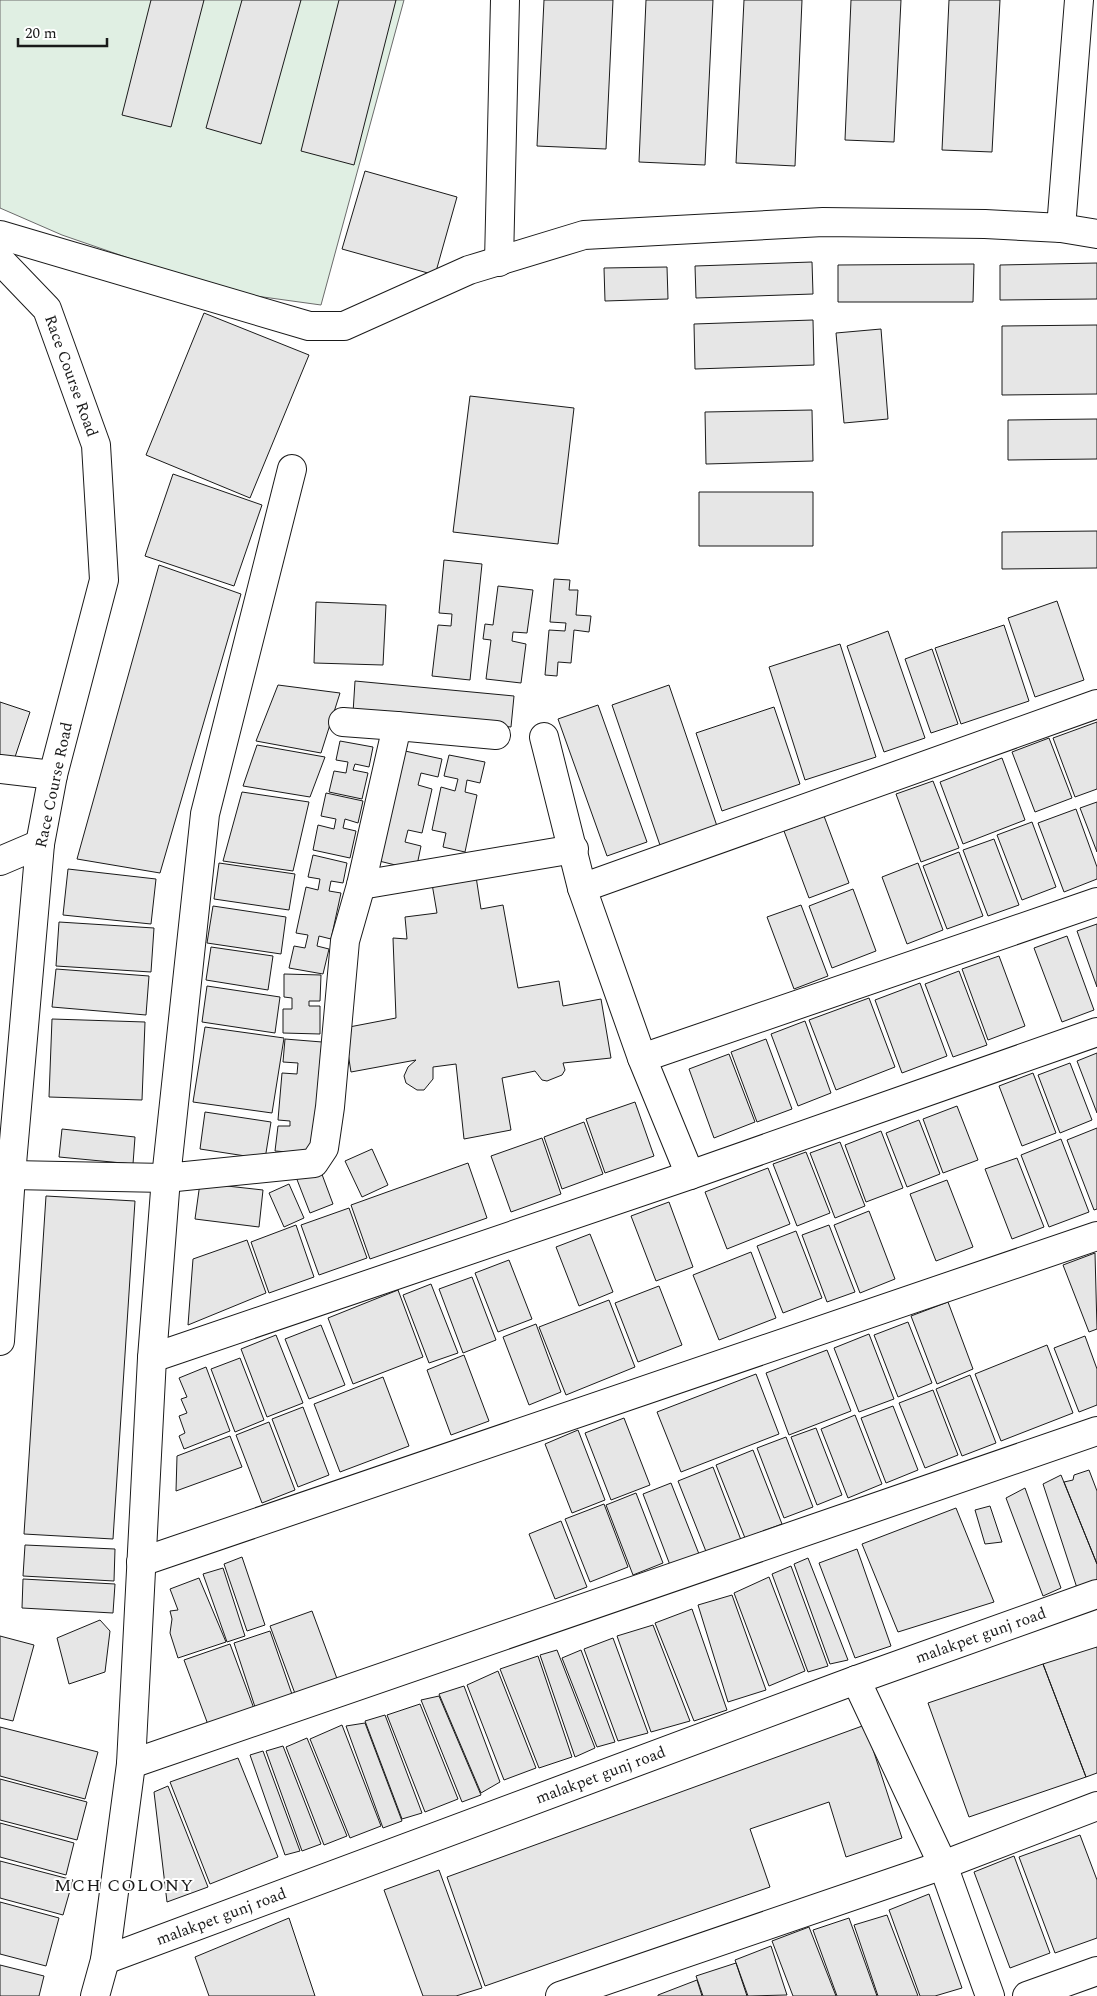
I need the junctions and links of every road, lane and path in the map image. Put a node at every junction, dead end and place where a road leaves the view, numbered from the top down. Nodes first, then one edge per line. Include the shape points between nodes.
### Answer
1 (505, 0) edge
2 (1079, 0) edge
3 (1061, 228) junction
4 (1097, 234) edge
5 (0, 235) edge
6 (0, 260) edge
7 (499, 262) junction
8 (292, 470) dead end
9 (1097, 704) edge
10 (343, 722) dead end
11 (397, 726) junction
12 (496, 735) dead end
13 (544, 737) dead end
14 (0, 769) edge
15 (53, 776) junction
16 (40, 844) junction
17 (574, 849) junction
18 (0, 861) edge
19 (361, 885) junction
20 (582, 888) junction
21 (1097, 902) edge
22 (1097, 1032) edge
23 (642, 1058) junction
24 (11, 1174) junction
25 (690, 1175) junction
26 (166, 1178) junction
27 (5, 1226) edge
28 (1097, 1236) edge
29 (0, 1341) edge
30 (152, 1358) junction
31 (1097, 1430) edge
32 (141, 1562) junction
33 (1097, 1594) edge
34 (856, 1680) junction
35 (131, 1764) junction
36 (1097, 1806) edge
37 (943, 1865) junction
38 (104, 1960) junction
39 (1097, 1971) edge
40 (95, 1996) edge
41 (560, 1996) edge
42 (990, 1996) edge
43 (1027, 1996) edge

1 - 7 street
2 - 3 street
3 - 4 street
3 - 7 street via 824,222 584,235
5 - 7 street via 308,326 344,326 469,270
6 - 15 street, Race Course Road via 47,309 96,445 104,580
8 - 26 street via 205,814
9 - 20 street
10 - 11 street
11 - 12 street
11 - 19 street
13 - 17 street
14 - 15 street
15 - 16 street, Race Course Road
16 - 18 street
16 - 24 street, Race Course Road
17 - 19 street
17 - 20 street
19 - 26 street via 345,941 324,1148 314,1163
20 - 23 street
21 - 23 street
22 - 25 street
23 - 25 street
24 - 26 street
24 - 27 street, Race Course Road
25 - 30 street
26 - 30 street
27 - 29 street, Race Course Road
28 - 32 street
30 - 32 street
31 - 35 street
32 - 35 street
33 - 34 street, malakpet gunj road
34 - 37 street
34 - 38 street, malakpet gunj road
35 - 38 street
36 - 37 street
37 - 41 street
37 - 42 street
38 - 40 street
39 - 43 street

